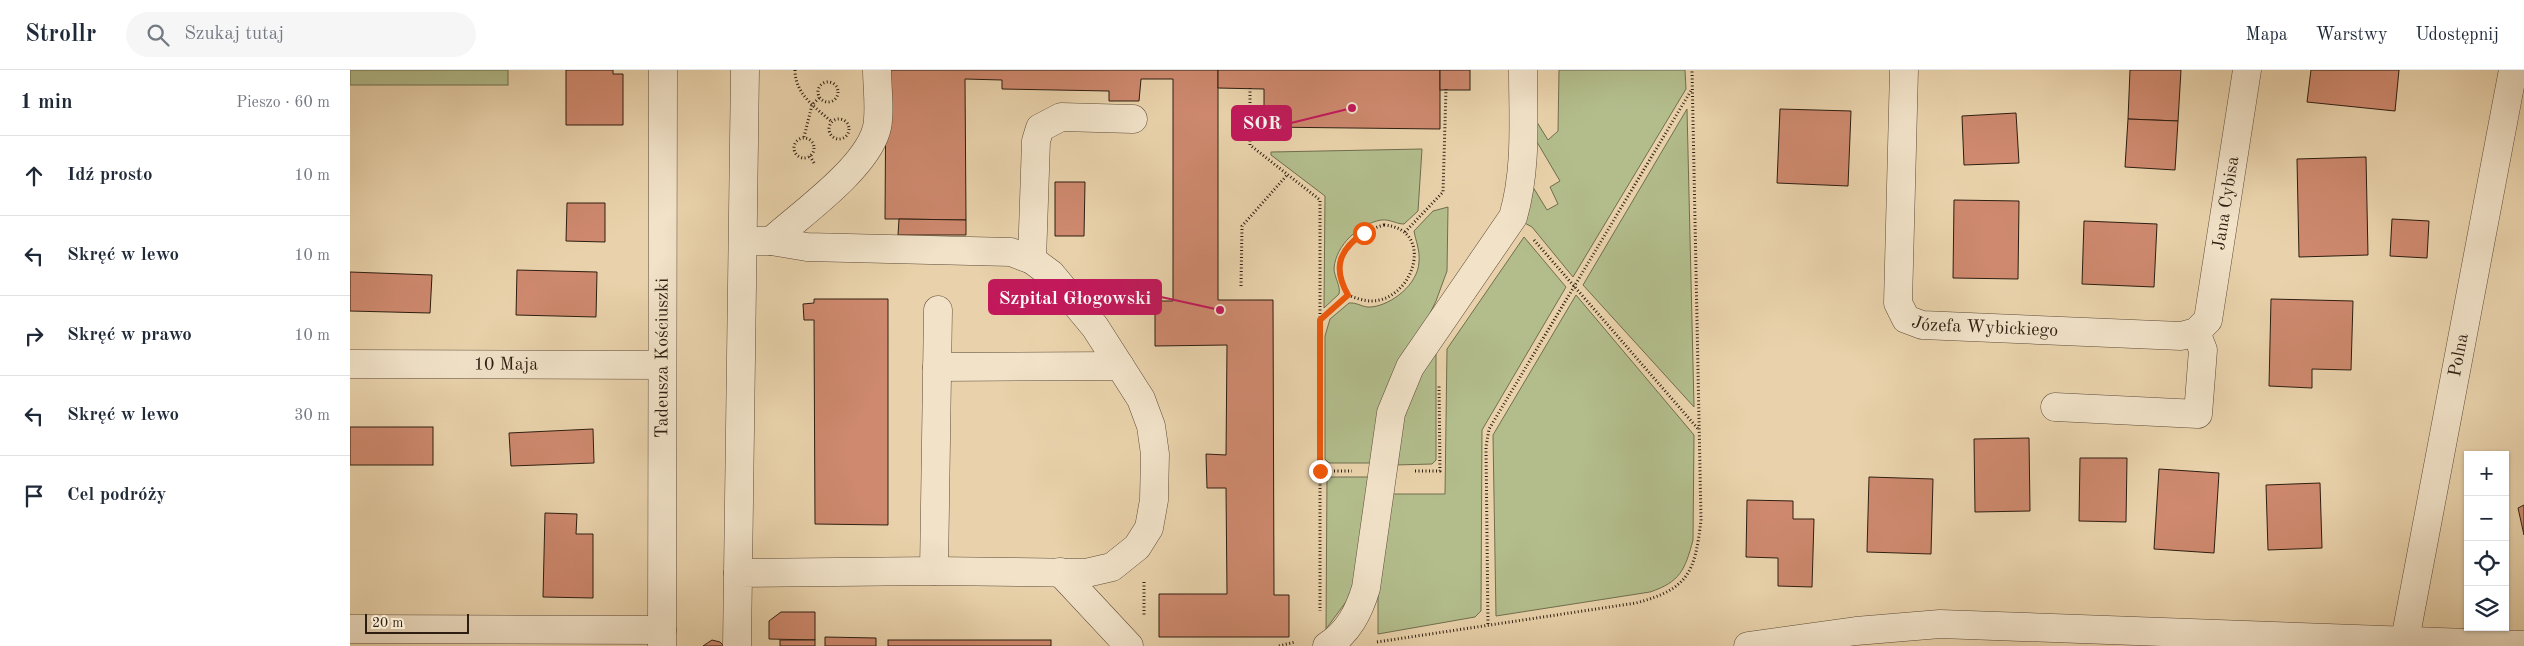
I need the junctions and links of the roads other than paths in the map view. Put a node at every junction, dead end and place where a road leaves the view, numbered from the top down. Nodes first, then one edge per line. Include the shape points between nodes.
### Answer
1 (662, 70) edge
2 (745, 70) edge
3 (877, 70) edge
4 (1523, 70) edge
5 (1904, 70) edge
6 (2247, 70) edge
7 (2513, 70) edge
8 (1133, 119) dead end
9 (770, 241) junction
10 (743, 242) junction
11 (1032, 260) junction
12 (938, 310) dead end
13 (2196, 332) junction
14 (350, 364) edge
15 (662, 365) junction
16 (1120, 366) junction
17 (937, 367) junction
18 (2055, 407) dead end
19 (934, 571) junction
20 (1060, 572) junction
21 (738, 573) junction
22 (350, 629) edge
23 (2004, 636) edge
24 (662, 638) edge
25 (2404, 640) junction
26 (2237, 641) edge
27 (2459, 645) edge
28 (2524, 645) edge
29 (737, 646) edge
30 (1129, 646) edge
31 (1327, 646) edge
32 (1748, 646) edge

1 - 15 street, Tadeusza Kościuszki
2 - 10 street
3 - 9 street via 876,130 868,149 854,167
4 - 31 street via 1524,163 1513,217 1410,367 1398,391 1391,412 1366,588 1359,611 1346,630
5 - 13 street, Józefa Wybickiego via 1898,303 1906,319 1932,326 2181,336
6 - 13 street, Jana Cybisa via 2208,320
7 - 25 street, Polna
8 - 11 street via 1061,117 1040,128 1036,141
9 - 10 street
9 - 11 street via 807,247 1011,252
10 - 21 street
11 - 16 street via 1051,274 1095,327
12 - 17 street
13 - 18 street via 2203,350 2198,414
14 - 15 street, 10 Maja
15 - 24 street, Tadeusza Kościuszki
16 - 17 street
16 - 20 street via 1141,398 1151,426 1154,491 1148,528 1137,547 1112,567
17 - 19 street
19 - 20 street
19 - 21 street
20 - 30 street
21 - 29 street
22 - 24 street
23 - 26 street
23 - 32 street via 1940,624 1856,631
25 - 26 street
25 - 27 street
27 - 28 street

